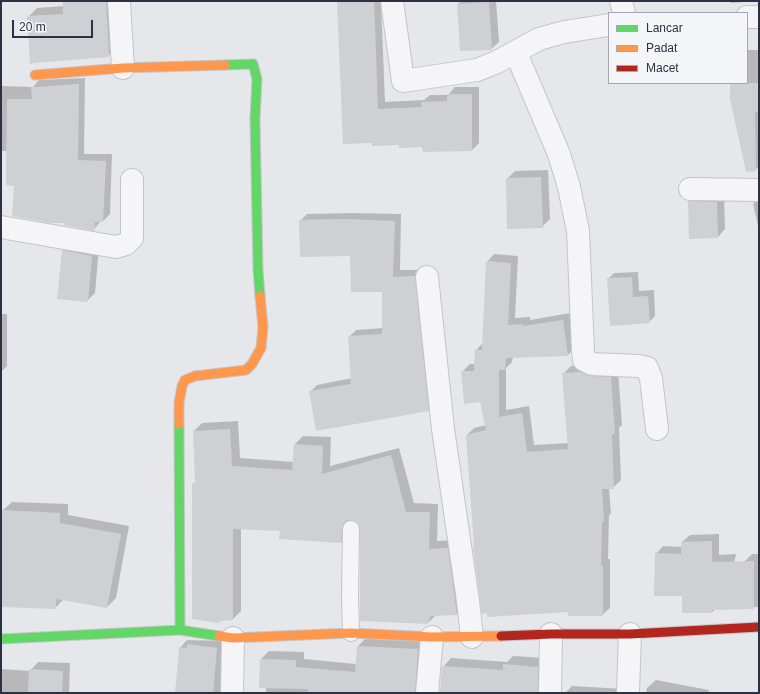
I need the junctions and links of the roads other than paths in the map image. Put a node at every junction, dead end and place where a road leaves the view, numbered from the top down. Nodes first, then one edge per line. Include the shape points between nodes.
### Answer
1 (119, 1) edge
2 (392, 1) edge
3 (621, 1) edge
4 (624, 12) edge
5 (748, 17) edge
6 (759, 17) edge
7 (608, 25) edge
8 (526, 46) junction
9 (123, 68) junction
10 (35, 75) dead end
11 (132, 180) dead end
12 (690, 189) dead end
13 (759, 190) edge
14 (1, 226) edge
15 (427, 277) dead end
16 (657, 430) dead end
17 (351, 529) dead end
18 (759, 627) edge
19 (180, 630) junction
20 (351, 633) junction
21 (551, 634) junction
22 (630, 634) junction
23 (432, 637) junction
24 (472, 637) junction
25 (234, 638) junction
26 (1, 639) edge
27 (232, 693) edge
28 (427, 693) edge
29 (550, 693) edge
30 (628, 693) edge

1 - 9 street
2 - 8 street via 403,81 477,70
3 - 4 street
5 - 6 street
7 - 8 street via 564,32
8 - 16 street via 569,187 578,231 584,360 592,364 647,368 651,378
9 - 10 street
9 - 19 street via 253,64 256,78 258,245 263,327 261,348 246,370 194,376 185,380 182,386
11 - 14 street via 132,238 126,244 116,247
12 - 13 street
15 - 24 street via 442,429
17 - 20 lane
18 - 22 street
19 - 25 street
19 - 26 street
20 - 23 street
20 - 25 street
21 - 22 street
21 - 24 street
21 - 29 street
22 - 30 street
23 - 24 street
23 - 28 street
25 - 27 street

